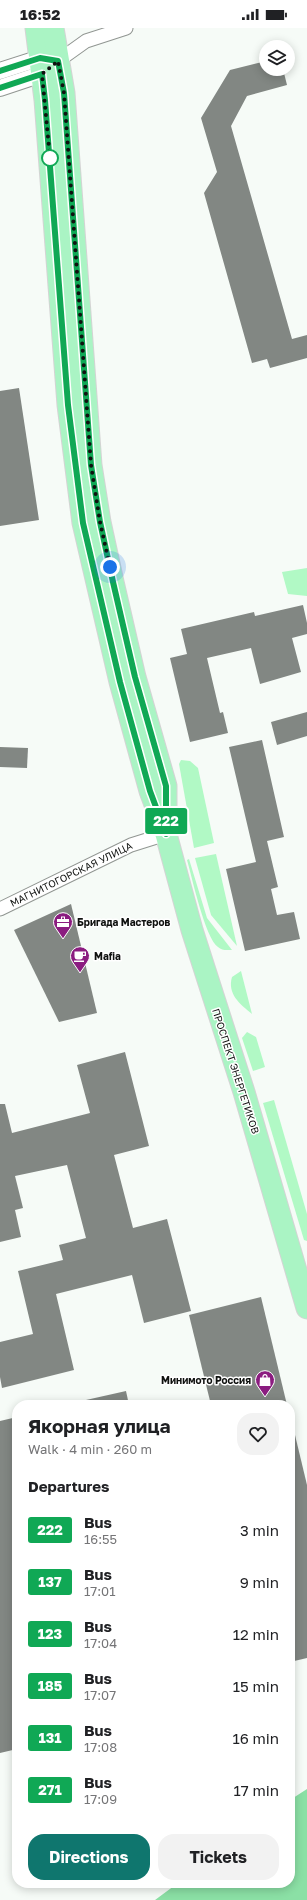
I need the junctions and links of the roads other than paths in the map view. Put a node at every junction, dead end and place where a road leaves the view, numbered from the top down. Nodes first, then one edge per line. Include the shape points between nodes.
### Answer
1 (36, 28) edge
2 (53, 28) edge
3 (126, 28) edge
4 (47, 65) junction
5 (0, 71) edge
6 (0, 88) edge
7 (166, 834) junction
8 (0, 909) edge
9 (307, 1308) edge

1 - 4 main road, ПРОСПЕКТ ЭНЕРГЕТИКОВ
2 - 4 main road, ПРОСПЕКТ ЭНЕРГЕТИКОВ
3 - 4 street via 86,41
4 - 5 street
4 - 6 street
4 - 7 main road, ПРОСПЕКТ ЭНЕРГЕТИКОВ via 64,93 91,465 100,522 135,677 166,786
7 - 8 street, МАГНИТОГОРСКАЯ УЛИЦА via 131,845
7 - 9 main road, ПРОСПЕКТ ЭНЕРГЕТИКОВ via 192,930 244,1092

